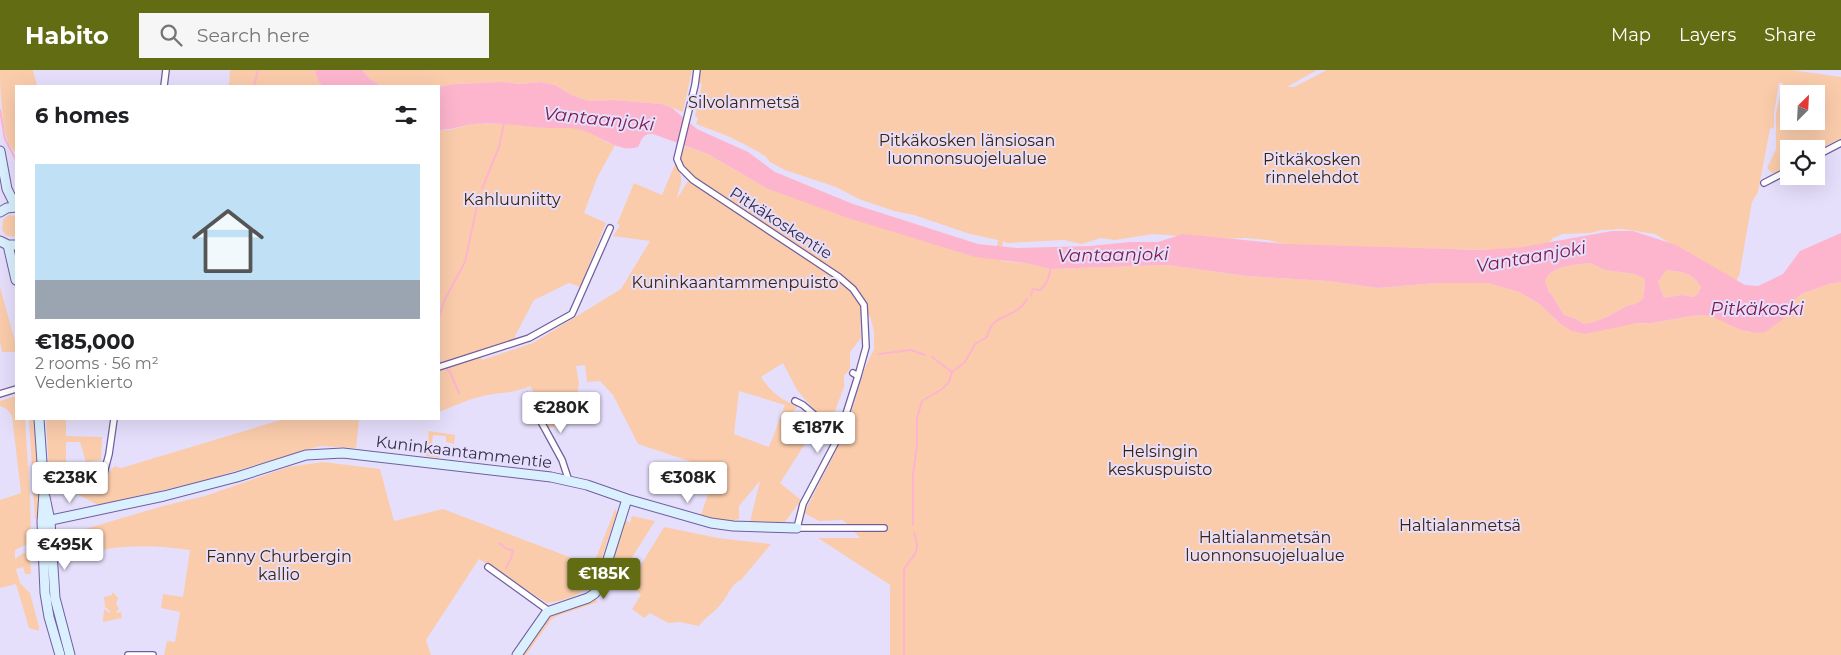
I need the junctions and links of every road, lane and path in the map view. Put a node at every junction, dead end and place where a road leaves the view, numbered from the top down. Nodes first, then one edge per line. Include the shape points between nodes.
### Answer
1 (166, 70) edge
2 (697, 70) edge
3 (164, 85) edge
4 (1841, 143) edge
5 (0, 151) edge
6 (1825, 151) edge
7 (1780, 175) edge
8 (1764, 183) dead end
9 (15, 205) edge
10 (15, 207) edge
11 (0, 212) edge
12 (610, 228) dead end
13 (5, 243) edge
14 (15, 277) edge
15 (440, 368) edge
16 (15, 389) edge
17 (0, 394) edge
18 (525, 396) dead end
19 (795, 401) dead end
20 (39, 420) edge
21 (114, 420) edge
22 (839, 436) junction
23 (104, 473) dead end
24 (569, 480) junction
25 (627, 499) junction
26 (46, 521) junction
27 (797, 528) junction
28 (884, 528) dead end
29 (488, 567) dead end
30 (549, 611) junction
31 (60, 655) edge
32 (70, 655) edge
33 (128, 655) edge
34 (153, 655) edge
35 (517, 655) edge

1 - 3 street
2 - 22 street, Pitkäkoskentie via 680,148 678,162 681,168 693,180 839,277 864,305 865,356 856,375
4 - 6 street
5 - 9 street via 7,189
7 - 8 street
10 - 11 street
12 - 15 street via 572,314 529,338
13 - 14 street
16 - 17 street
18 - 24 street via 562,460
19 - 22 street
20 - 26 street via 44,493 48,502
21 - 23 street
22 - 27 street, Pitkäkoskentie via 803,504
24 - 25 street, Kuninkaantammentie
24 - 26 street, Kuninkaantammentie via 357,454 314,454 164,496
25 - 27 street, Kuninkaantammentie via 711,523
25 - 30 street via 599,588 588,598
26 - 31 street via 45,594
26 - 32 street via 55,598
27 - 28 street, Kuninkaantammentie
29 - 30 street
30 - 35 street
33 - 34 street

